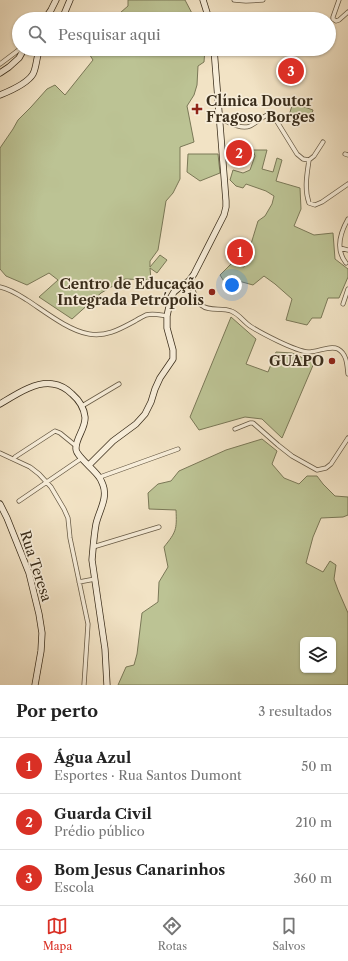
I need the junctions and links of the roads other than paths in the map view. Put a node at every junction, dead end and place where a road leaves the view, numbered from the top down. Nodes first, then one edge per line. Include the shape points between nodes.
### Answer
1 (56, 0) edge
2 (70, 0) edge
3 (203, 0) edge
4 (234, 0) edge
5 (263, 0) edge
6 (338, 0) edge
7 (50, 12) edge
8 (65, 12) edge
9 (207, 12) edge
10 (334, 12) edge
11 (348, 12) edge
12 (336, 20) edge
13 (12, 55) edge
14 (20, 56) edge
15 (37, 56) edge
16 (215, 56) edge
17 (0, 64) edge
18 (0, 73) edge
19 (0, 96) edge
20 (219, 118) junction
21 (323, 142) dead end
22 (309, 160) junction
23 (348, 184) edge
24 (348, 219) edge
25 (340, 248) junction
26 (348, 250) edge
27 (346, 263) dead end
28 (189, 281) junction
29 (0, 287) edge
30 (348, 290) edge
31 (343, 304) dead end
32 (167, 316) junction
33 (348, 374) edge
34 (119, 384) dead end
35 (0, 404) edge
36 (82, 406) junction
37 (235, 429) dead end
38 (348, 438) edge
39 (76, 446) junction
40 (178, 449) dead end
41 (0, 453) edge
42 (15, 457) dead end
43 (79, 460) junction
44 (88, 466) junction
45 (100, 477) junction
46 (47, 482) junction
47 (19, 501) dead end
48 (0, 504) edge
49 (159, 527) dead end
50 (93, 547) junction
51 (95, 579) junction
52 (79, 582) junction
53 (35, 685) edge
54 (84, 685) edge
55 (107, 685) edge

1 - 7 main road
2 - 8 main road
3 - 9 main road
4 - 5 street
6 - 10 street
11 - 12 street
13 - 17 street
14 - 18 main road
15 - 19 main road via 33,74 21,85
16 - 20 main road
20 - 22 street via 244,128 270,115 276,120 297,154
20 - 28 main road via 226,207
21 - 22 street
22 - 23 street via 306,186 309,203 315,205 322,202
24 - 25 street via 343,229
25 - 26 street
25 - 27 street
28 - 32 main road via 174,292
28 - 33 street via 202,306 231,311 251,326 289,346 308,352 337,348 346,359
29 - 32 street via 17,294 61,322 88,334 109,334 146,316
30 - 31 street
32 - 44 main road via 173,359 160,378 145,414
34 - 36 street
35 - 36 main road via 36,386 54,384 70,392
36 - 39 main road via 85,422
37 - 38 street via 253,423 292,456 317,470 331,464
39 - 42 street via 55,431
39 - 43 main road
40 - 45 street
41 - 46 street via 30,467
43 - 44 main road
43 - 46 street
44 - 45 main road
45 - 50 main road via 105,492
46 - 47 street
46 - 52 street via 68,518
48 - 53 main road, Rua Teresa via 29,573 39,614 41,651
49 - 50 street
50 - 51 main road
51 - 52 street
51 - 55 main road via 105,649
52 - 54 street via 88,624

